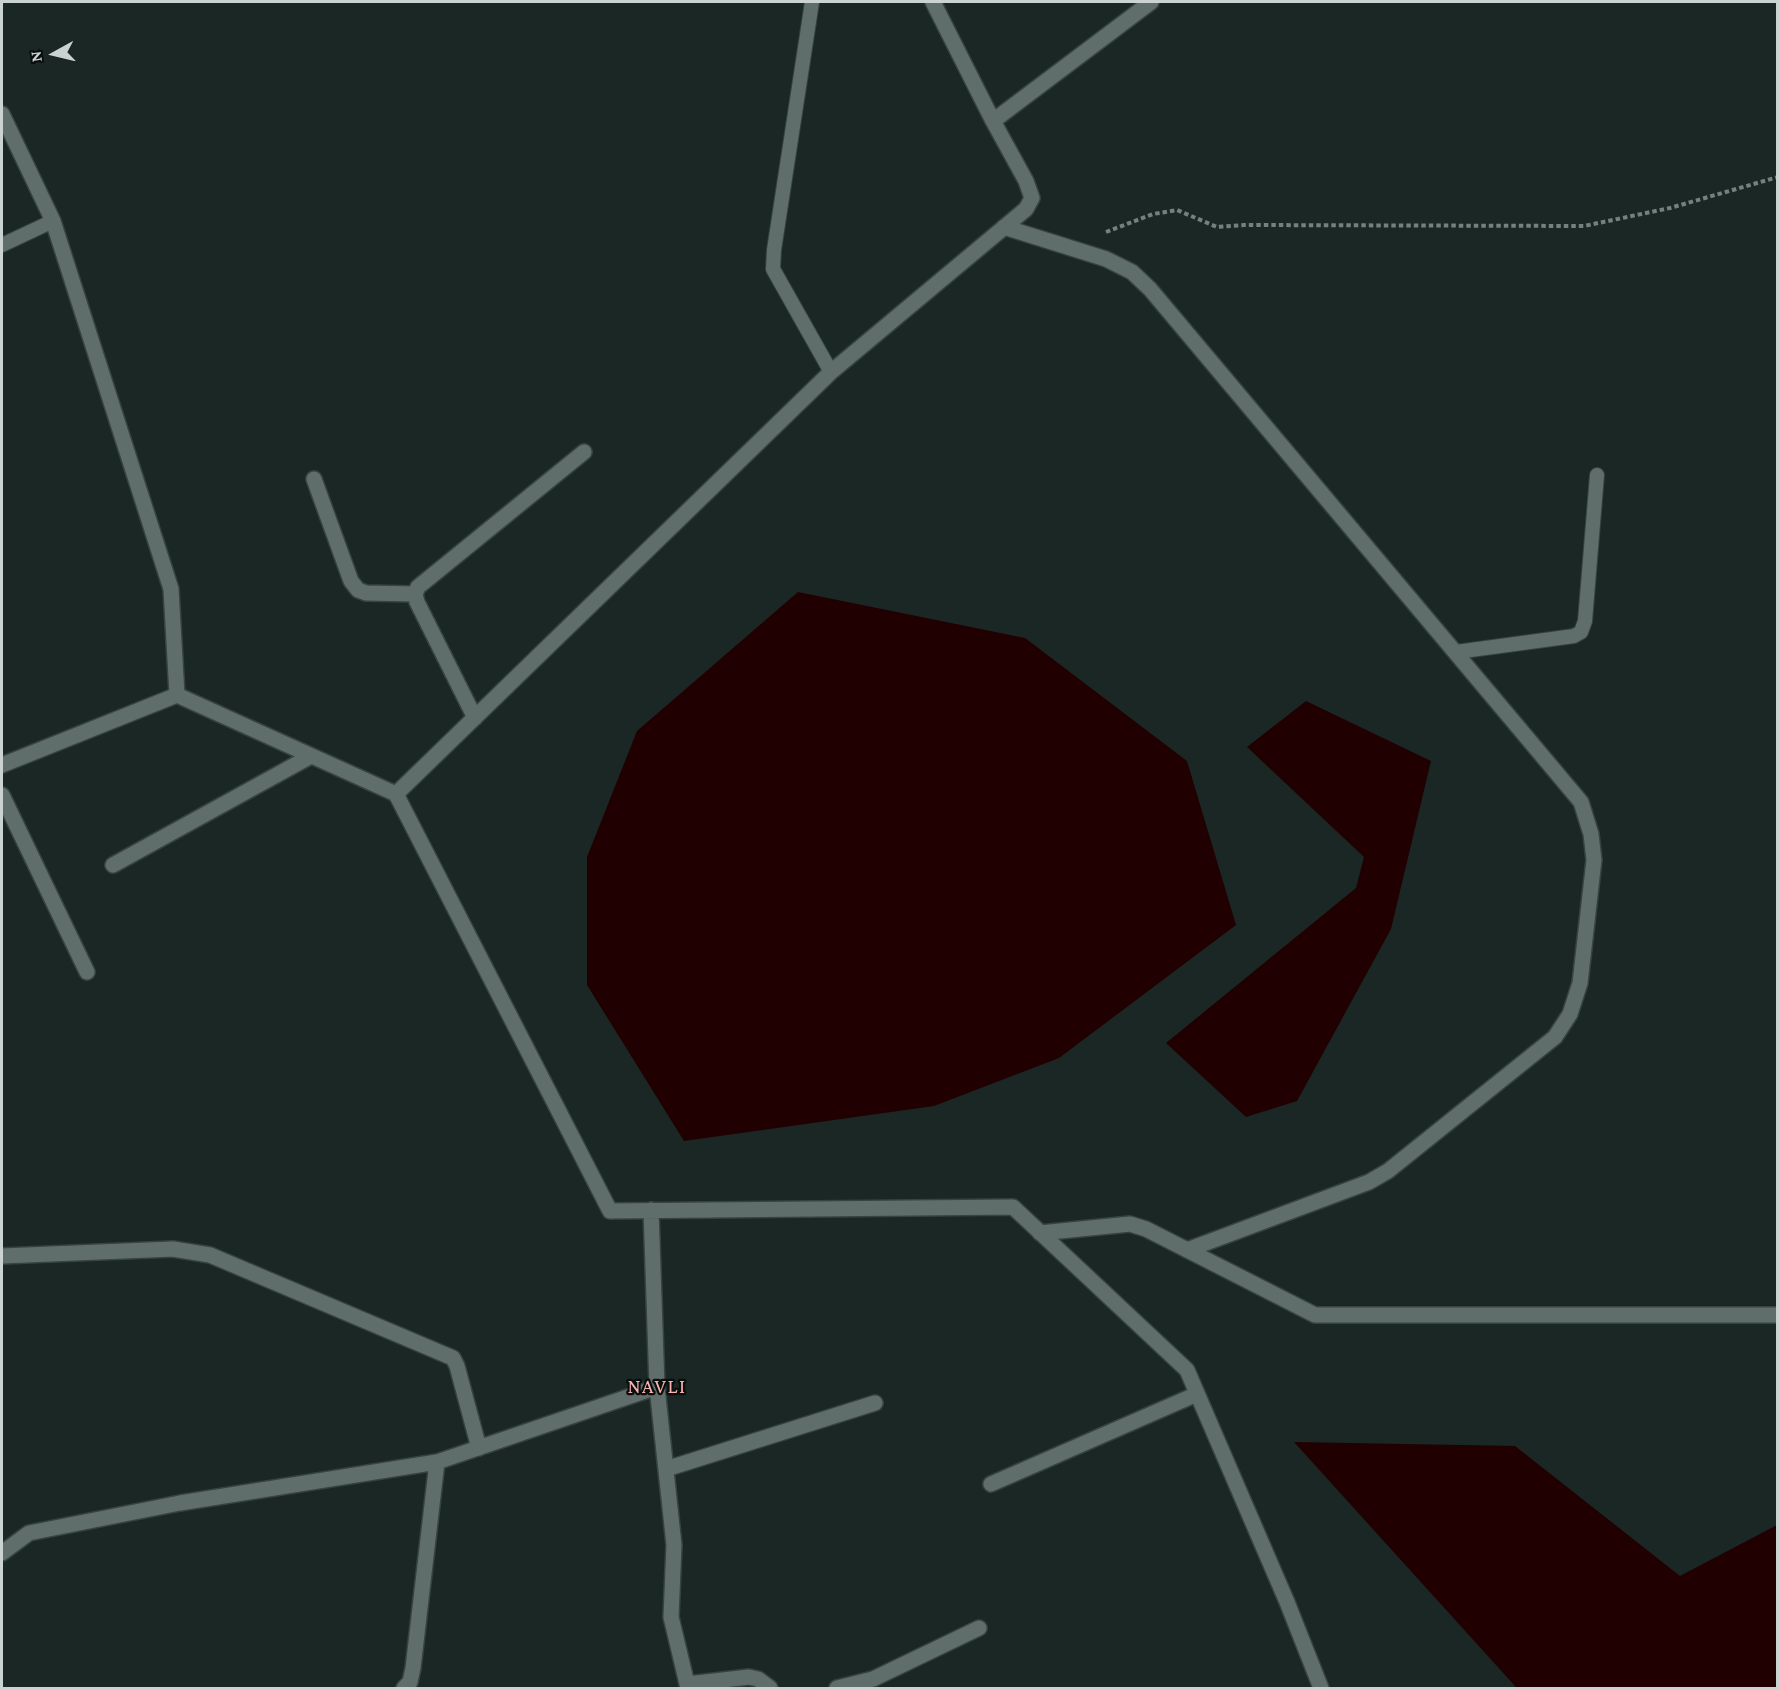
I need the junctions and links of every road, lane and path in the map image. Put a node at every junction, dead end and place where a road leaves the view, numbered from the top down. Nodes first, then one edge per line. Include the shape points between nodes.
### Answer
1 (812, 2) edge
2 (933, 2) edge
3 (1151, 2) edge
4 (2, 114) edge
5 (993, 121) junction
6 (1778, 177) edge
7 (53, 221) junction
8 (1004, 227) junction
9 (2, 245) edge
10 (1066, 246) junction
11 (831, 372) junction
12 (584, 452) dead end
13 (1598, 475) dead end
14 (314, 478) dead end
15 (415, 594) junction
16 (1455, 652) junction
17 (177, 695) junction
18 (475, 718) junction
19 (311, 756) junction
20 (2, 765) edge
21 (396, 794) junction
22 (2, 795) edge
23 (114, 865) dead end
24 (87, 972) dead end
25 (651, 1210) junction
26 (1040, 1233) junction
27 (1187, 1250) junction
28 (2, 1256) edge
29 (1778, 1315) edge
30 (657, 1387) junction
31 (1197, 1394) junction
32 (875, 1403) dead end
33 (479, 1448) junction
34 (436, 1462) junction
35 (666, 1469) junction
36 (991, 1484) dead end
37 (2, 1552) edge
38 (980, 1628) dead end
39 (410, 1686) edge
40 (688, 1686) edge
41 (770, 1689) edge
42 (837, 1689) edge
43 (1321, 1689) edge

1 - 11 lane via 773,269
2 - 5 street
3 - 5 street
4 - 7 street
5 - 8 street via 1032,198 1026,209
6 - 10 path via 1670,208 1584,226 1216,227 1177,210 1153,214
7 - 9 lane
7 - 17 street via 171,589
8 - 10 street
8 - 11 street
10 - 16 street via 1132,272 1150,289
11 - 18 street
12 - 15 street via 418,587
13 - 16 lane via 1581,632
14 - 15 street via 351,582 358,591
15 - 18 street
16 - 27 street via 1581,801 1588,823 1594,860 1580,983 1570,1014 1555,1037 1388,1171 1369,1182
17 - 19 street
17 - 20 street
18 - 21 street
19 - 21 street
19 - 23 street
21 - 25 street via 610,1211
22 - 24 street
25 - 26 street via 1013,1207
25 - 30 street
26 - 27 street via 1130,1224
26 - 31 street via 1187,1370
27 - 29 street via 1315,1315 1330,1317
28 - 33 street via 172,1249 210,1256 453,1358
30 - 33 street
30 - 35 street
31 - 36 street
31 - 43 street
32 - 35 street
33 - 34 street
34 - 37 street via 180,1503 29,1533
34 - 39 street
35 - 40 street via 674,1545 671,1617
38 - 42 street via 873,1679
40 - 41 street via 749,1677

